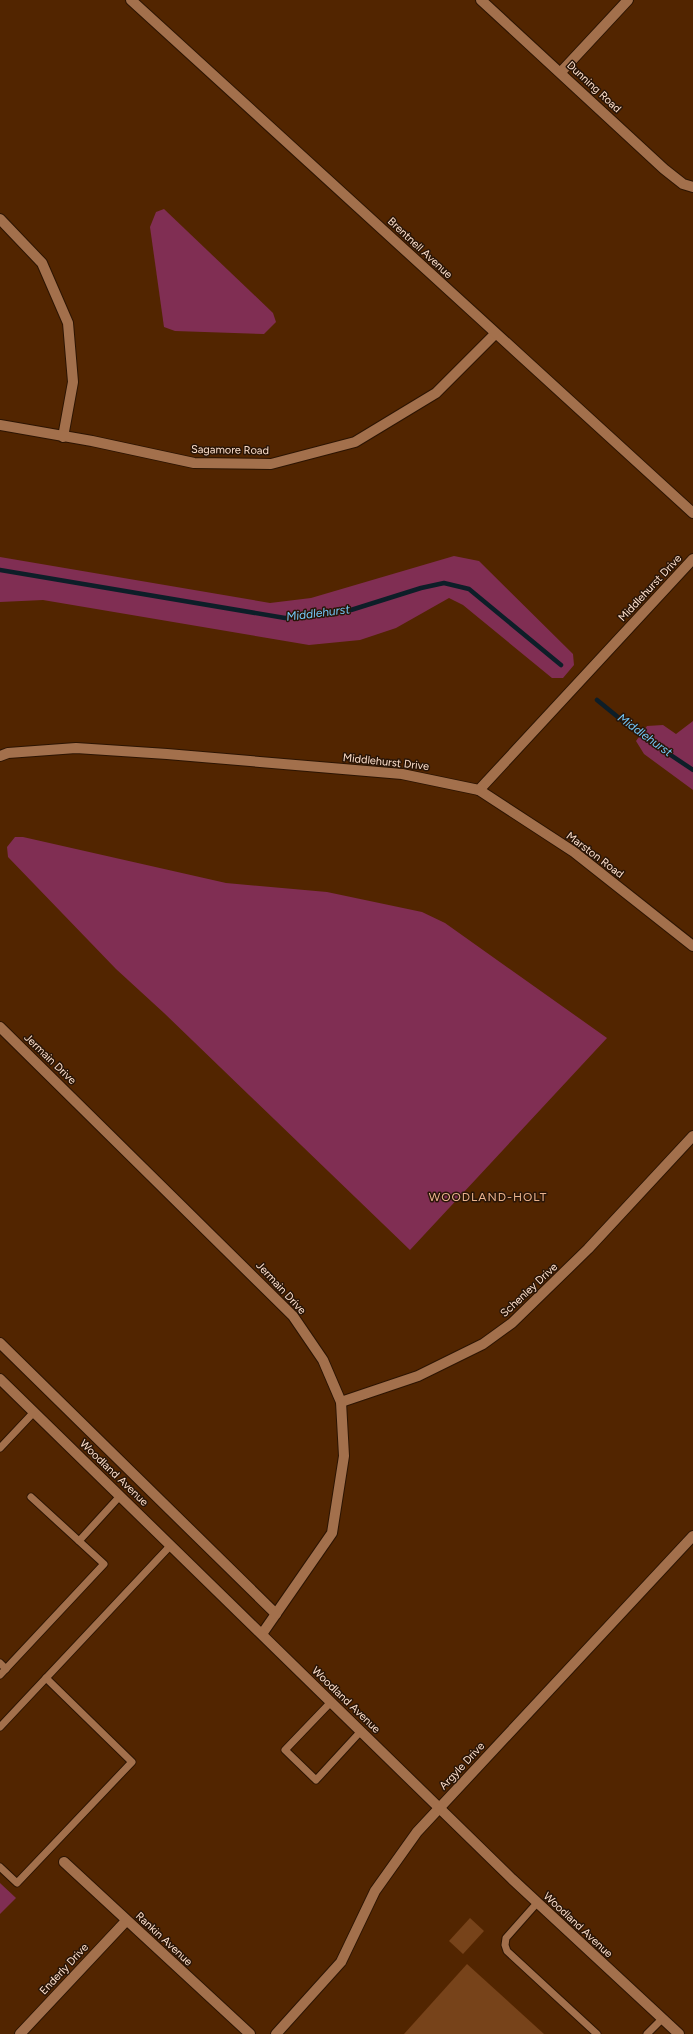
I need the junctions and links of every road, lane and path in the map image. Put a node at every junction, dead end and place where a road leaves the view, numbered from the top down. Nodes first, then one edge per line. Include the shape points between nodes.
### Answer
1 (131, 0) edge
2 (481, 0) edge
3 (628, 0) edge
4 (561, 72) junction
5 (693, 186) edge
6 (0, 219) edge
7 (495, 334) junction
8 (0, 425) edge
9 (63, 437) junction
10 (693, 513) edge
11 (693, 559) edge
12 (0, 756) edge
13 (479, 790) junction
14 (693, 946) edge
15 (0, 1027) edge
16 (693, 1136) edge
17 (0, 1343) edge
18 (0, 1379) edge
19 (341, 1402) junction
20 (34, 1412) junction
21 (0, 1448) edge
22 (120, 1496) junction
23 (31, 1497) dead end
24 (693, 1536) edge
25 (78, 1541) junction
26 (171, 1545) junction
27 (276, 1614) junction
28 (262, 1634) junction
29 (0, 1663) edge
30 (6, 1669) junction
31 (0, 1675) edge
32 (46, 1678) junction
33 (331, 1702) junction
34 (0, 1727) edge
35 (361, 1731) junction
36 (439, 1808) junction
37 (64, 1862) dead end
38 (0, 1867) edge
39 (537, 1903) junction
40 (126, 1921) junction
41 (662, 2019) junction
42 (20, 2034) edge
43 (250, 2034) edge
44 (276, 2034) edge
45 (597, 2034) edge
46 (647, 2034) edge
47 (679, 2034) edge

1 - 7 street, Brentnell Avenue
2 - 4 street, Dunning Road
3 - 4 street
4 - 5 street, Dunning Road via 664,169 683,184
6 - 9 street via 42,263 68,323 73,382
7 - 9 street, Sagamore Road via 436,393 355,442 271,464 194,463
7 - 10 street, Brentnell Avenue
8 - 9 street, Sagamore Road
11 - 13 street, Middlehurst Drive
12 - 13 street, Middlehurst Drive via 8,753 76,748 402,774
13 - 14 street, Marston Road via 574,852
15 - 19 street, Jermain Drive via 293,1316 323,1360
16 - 19 street, Schenley Drive via 588,1249 512,1323 483,1344 418,1376
17 - 27 street
18 - 20 street, Woodland Avenue
19 - 27 street, Jermain Drive via 344,1456 332,1533
20 - 21 lane
20 - 22 street, Woodland Avenue
22 - 25 lane
22 - 26 street, Woodland Avenue
23 - 25 lane
24 - 36 street, Argyle Drive
25 - 30 lane via 104,1564
26 - 28 street, Woodland Avenue
26 - 32 lane
27 - 28 street, Jermain Drive
28 - 33 street, Woodland Avenue
29 - 30 lane
30 - 31 lane
32 - 34 lane
32 - 38 lane via 132,1762 17,1883
33 - 35 street, Woodland Avenue
33 - 35 lane via 285,1750 316,1780
35 - 36 street, Woodland Avenue
36 - 39 street, Woodland Avenue
36 - 44 street, Argyle Drive via 417,1832 375,1891 341,1962
37 - 40 street, Rankin Avenue
39 - 41 street, Woodland Avenue
39 - 45 lane via 506,1938 507,1951
40 - 42 street, Enderly Drive
40 - 43 street, Rankin Avenue
41 - 46 lane
41 - 47 street, Woodland Avenue

